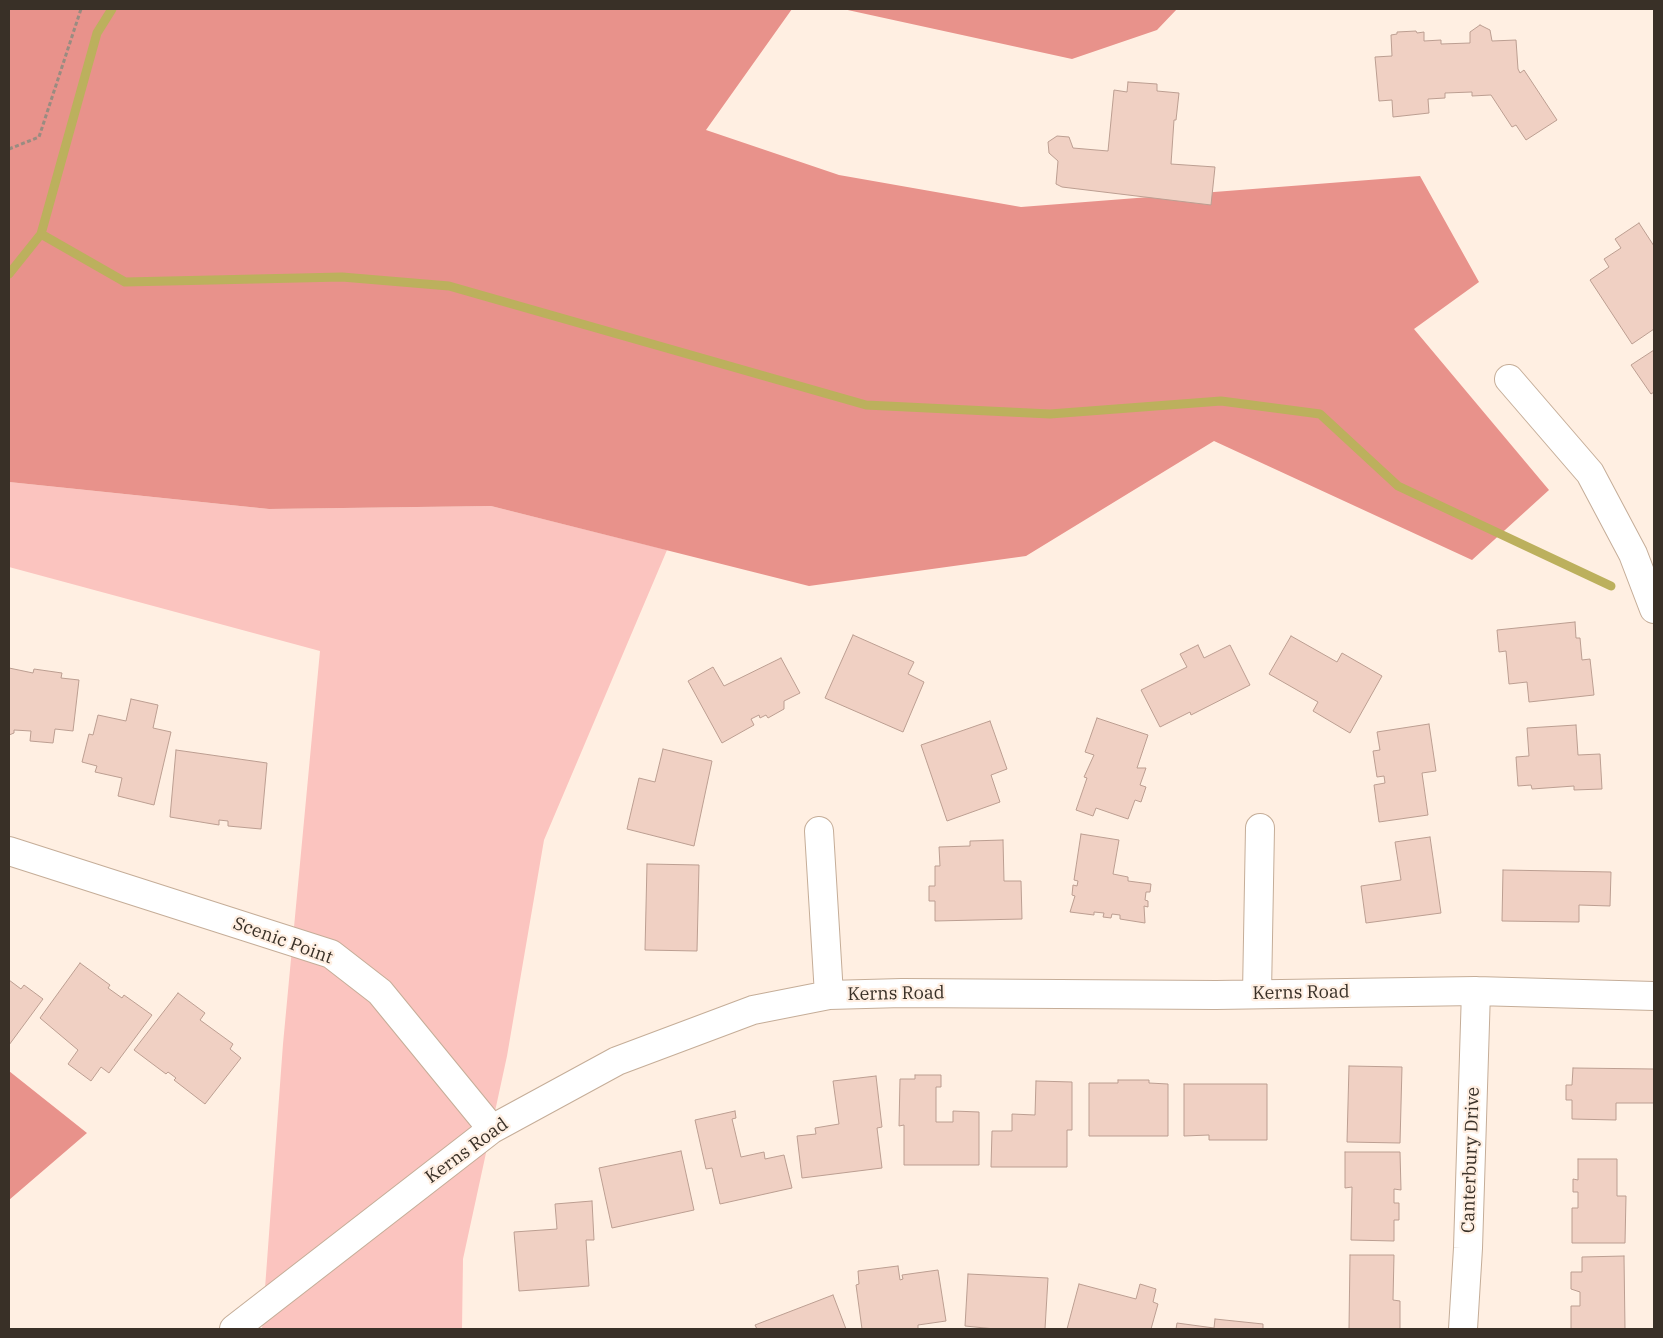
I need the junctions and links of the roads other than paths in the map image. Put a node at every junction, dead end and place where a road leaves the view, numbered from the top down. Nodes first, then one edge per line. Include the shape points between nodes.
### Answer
1 (1509, 379) dead end
2 (1654, 609) edge
3 (1260, 828) dead end
4 (820, 831) dead end
5 (9, 851) edge
6 (1476, 991) junction
7 (1257, 993) junction
8 (829, 995) junction
9 (1654, 996) edge
10 (492, 1129) junction
11 (234, 1329) edge
12 (1463, 1329) edge

1 - 2 street via 1590,473 1633,554
3 - 7 street
4 - 8 street
5 - 10 street, Scenic Point via 331,954 380,992
6 - 7 street, Kerns Road
6 - 9 street, Kerns Road
6 - 12 street, Canterbury Drive
7 - 8 street, Kerns Road
8 - 10 street, Kerns Road via 753,1010 617,1062
10 - 11 street, Kerns Road

